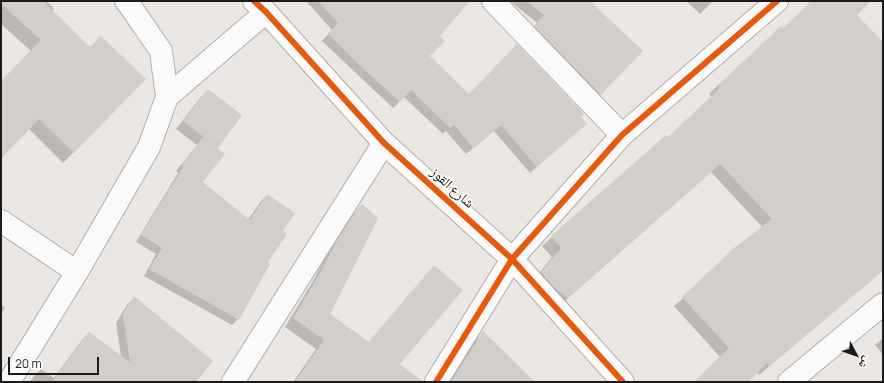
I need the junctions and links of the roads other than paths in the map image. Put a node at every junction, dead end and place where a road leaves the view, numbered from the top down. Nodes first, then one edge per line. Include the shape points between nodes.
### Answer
1 (126, 1) edge
2 (493, 1) edge
3 (777, 1) edge
4 (260, 6) edge
5 (167, 97) junction
6 (622, 135) junction
7 (384, 143) junction
8 (1, 221) edge
9 (512, 259) junction
10 (77, 272) junction
11 (883, 304) edge
12 (9, 382) edge
13 (233, 382) edge
14 (436, 382) edge
15 (623, 382) edge
16 (789, 382) edge

1 - 5 street via 161,52
2 - 6 street
3 - 6 street
4 - 5 street
4 - 7 street, شارع القوز
5 - 10 street via 149,147
6 - 9 street
7 - 9 street, شارع القوز
7 - 13 street
8 - 10 street
9 - 14 street
9 - 15 street, شارع القوز
10 - 12 street
11 - 16 street

